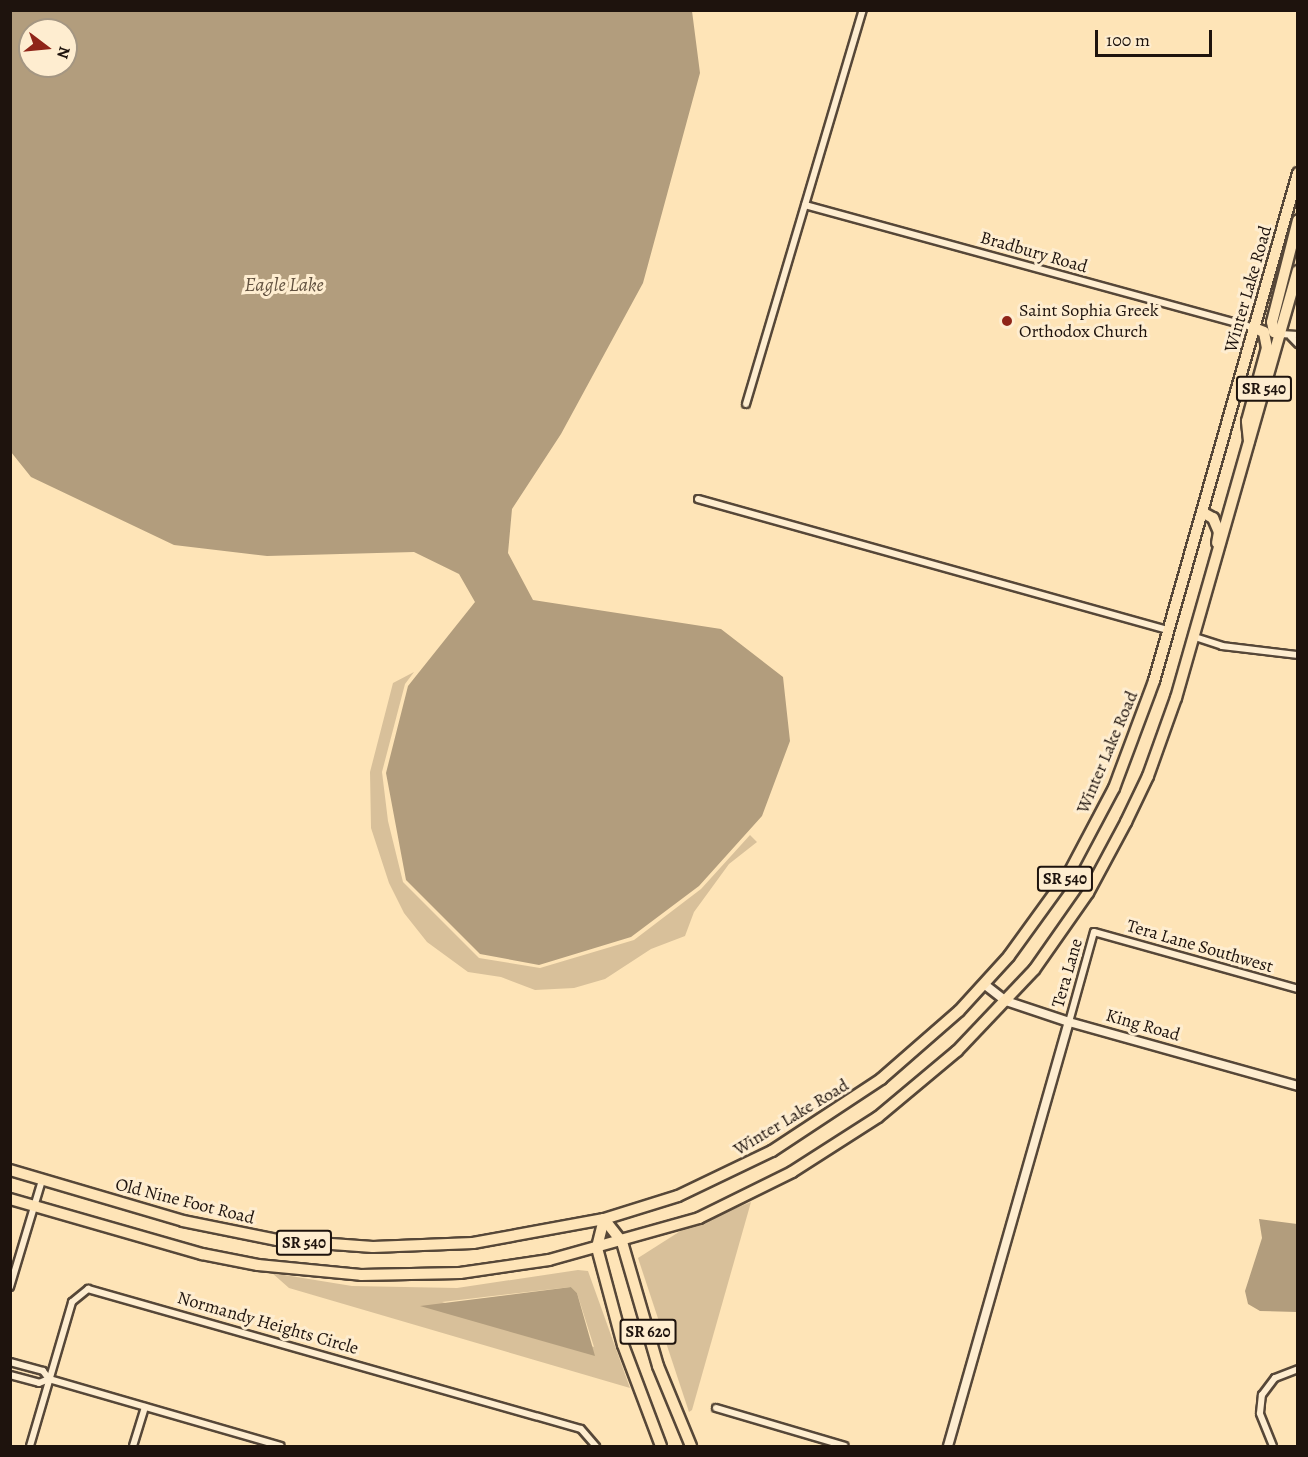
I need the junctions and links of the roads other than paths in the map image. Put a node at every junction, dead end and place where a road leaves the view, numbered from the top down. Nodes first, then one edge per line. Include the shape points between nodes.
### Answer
1 (862, 10) edge
2 (1297, 180) edge
3 (805, 205) junction
4 (1298, 220) edge
5 (1298, 271) edge
6 (1254, 328) junction
7 (1290, 335) edge
8 (1298, 344) edge
9 (746, 404) dead end
10 (1250, 445) junction
11 (698, 499) dead end
12 (1202, 512) junction
13 (1204, 605) junction
14 (1168, 630) junction
15 (1195, 637) junction
16 (1298, 655) edge
17 (1094, 932) joint
18 (984, 984) junction
19 (1298, 989) edge
20 (1006, 1001) junction
21 (1069, 1022) junction
22 (1298, 1086) edge
23 (10, 1170) edge
24 (42, 1180) junction
25 (10, 1199) edge
26 (34, 1206) junction
27 (604, 1219) junction
28 (622, 1242) junction
29 (597, 1248) junction
30 (10, 1287) edge
31 (10, 1362) edge
32 (1298, 1369) edge
33 (10, 1375) edge
34 (49, 1379) junction
35 (145, 1407) junction
36 (716, 1408) dead end
37 (30, 1446) edge
38 (134, 1446) edge
39 (281, 1446) edge
40 (596, 1446) edge
41 (661, 1446) edge
42 (691, 1446) edge
43 (845, 1446) edge
44 (948, 1446) edge
45 (1273, 1446) edge

1 - 3 street
2 - 6 main road, Winter Lake Road / SR 540
3 - 6 street, Bradbury Road
3 - 9 street
4 - 7 main road via 1274,310 1273,329
5 - 7 main road, SR 540
6 - 10 main road via 1264,332 1267,348 1246,421
6 - 12 main road, Winter Lake Road / SR 540
7 - 8 street
7 - 10 main road, SR 540
10 - 13 main road, SR 540
11 - 14 street
12 - 13 main road via 1213,518 1219,532
12 - 14 main road, Winter Lake Road / SR 540
13 - 15 main road, SR 540
14 - 18 main road, Winter Lake Road / SR 540 via 1136,736 1094,828 1040,915
15 - 16 street via 1231,647
15 - 20 main road, SR 540 via 1148,776 1126,822 1059,937
17 - 19 street, Tera Lane Southwest
17 - 21 street, Tera Lane
18 - 20 street, King Road
18 - 27 main road, Winter Lake Road / SR 540 via 920,1046 810,1129 702,1186
20 - 21 street, King Road
20 - 28 main road, SR 540 via 914,1089 821,1155 699,1218
21 - 22 street, King Road
21 - 44 street
23 - 24 main road, Old Nine Foot Road / SR 540
24 - 26 street
24 - 27 main road, Old Nine Foot Road / SR 540 via 206,1227 333,1245 456,1244
25 - 26 main road, SR 540
26 - 29 main road, SR 540 via 202,1254 258,1265 361,1275 460,1273 549,1260
26 - 30 street
27 - 28 main road, SR 620
27 - 29 main road, SR 620
28 - 29 main road, SR 540
28 - 42 main road, SR 620 via 658,1366
29 - 41 main road, SR 620 via 623,1345
31 - 34 street via 43,1371
32 - 45 street via 1275,1378 1262,1395 1260,1413
33 - 34 street via 39,1383
34 - 35 street
34 - 37 street, Normandy Heights Circle
34 - 40 street, Normandy Heights Circle via 72,1302 81,1292 97,1289 581,1429
35 - 38 street
35 - 39 street
36 - 43 street

